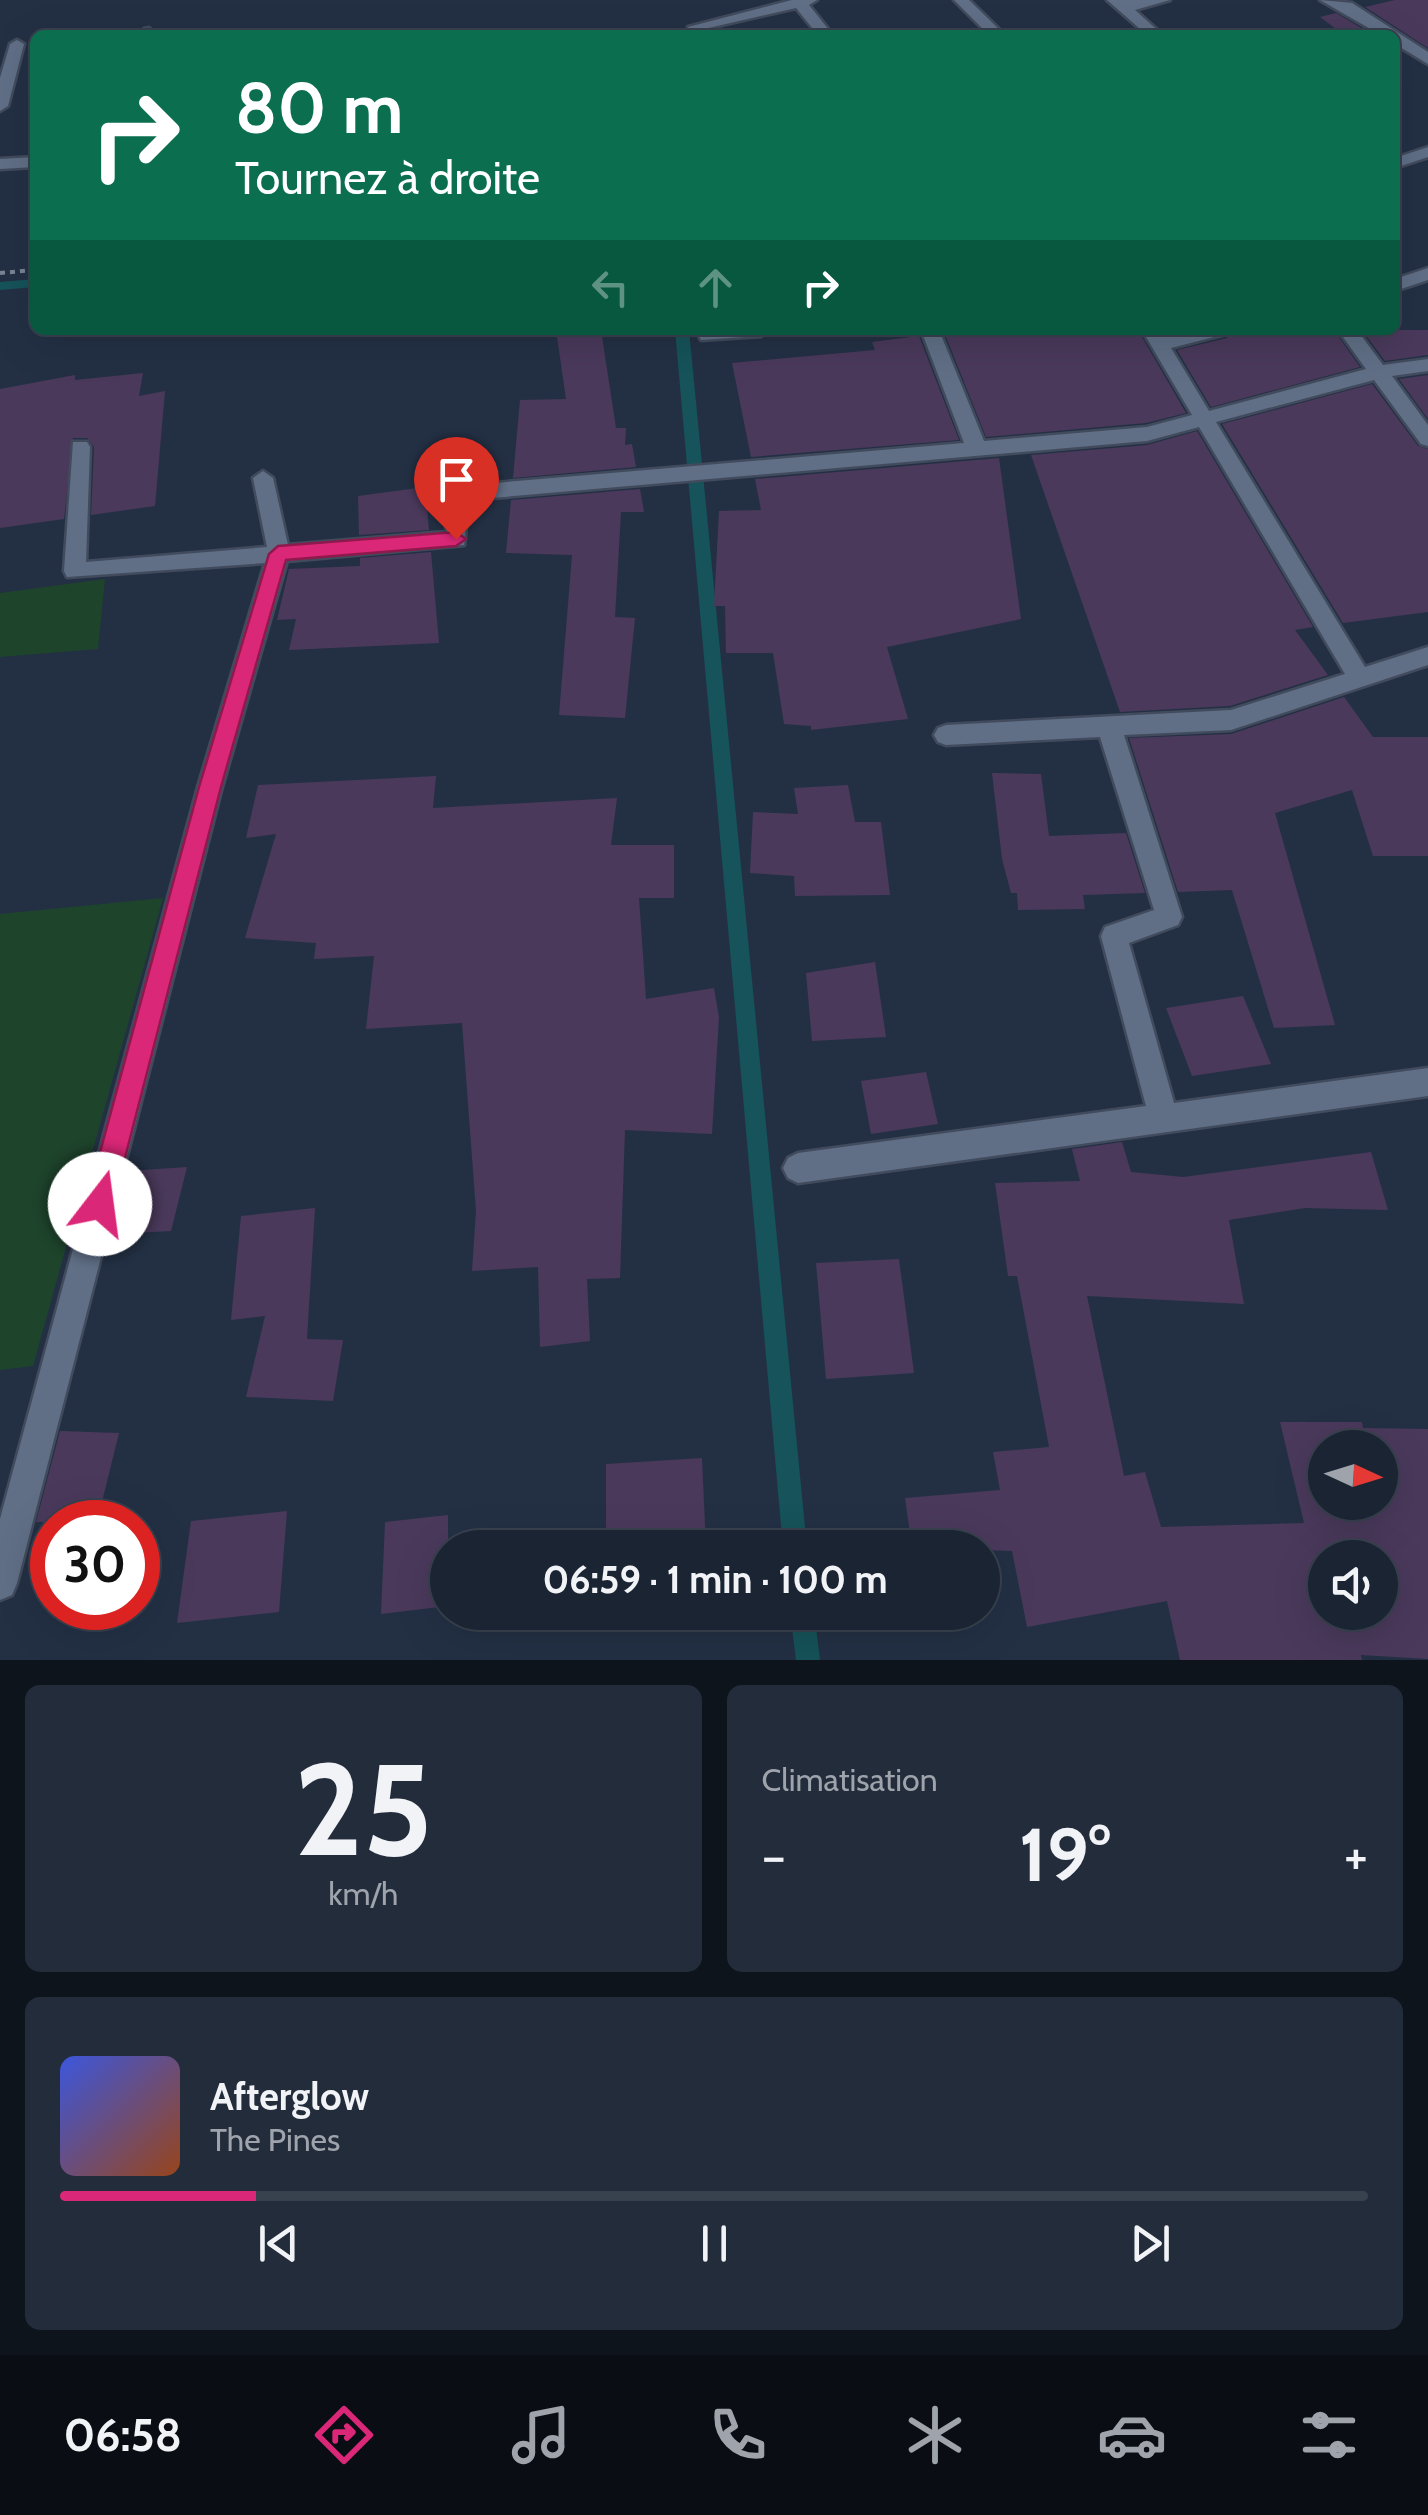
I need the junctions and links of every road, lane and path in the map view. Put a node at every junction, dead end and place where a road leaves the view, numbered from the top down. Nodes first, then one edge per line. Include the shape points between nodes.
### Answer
1 (961, 0) edge
2 (1163, 0) edge
3 (1327, 0) edge
4 (805, 1) edge
5 (1119, 4) edge
6 (697, 30) edge
7 (823, 30) edge
8 (993, 30) edge
9 (1150, 30) edge
10 (1384, 30) edge
11 (1400, 41) edge
12 (16, 44) dead end
13 (1424, 57) edge
14 (0, 106) edge
15 (1428, 152) edge
16 (1400, 161) edge
17 (30, 162) edge
18 (0, 164) edge
19 (30, 270) edge
20 (0, 273) edge
21 (1428, 274) edge
22 (1400, 283) edge
23 (717, 335) edge
24 (932, 335) edge
25 (1351, 335) edge
26 (708, 336) dead end
27 (1156, 337) edge
28 (1428, 364) edge
29 (1378, 372) junction
30 (1209, 421) junction
31 (1428, 440) edge
32 (80, 447) dead end
33 (977, 449) junction
34 (262, 478) dead end
35 (278, 554) junction
36 (1427, 659) edge
37 (1360, 678) junction
38 (1109, 726) junction
39 (946, 736) dead end
40 (1428, 1082) edge
41 (1164, 1118) junction
42 (798, 1168) dead end
43 (0, 1583) edge

1 - 8 street
2 - 5 street
3 - 10 street
4 - 6 street
4 - 7 street
5 - 9 street
11 - 13 street
12 - 14 street
15 - 16 street
17 - 18 street
19 - 20 path
21 - 22 street
23 - 26 street
24 - 33 street
25 - 29 street
27 - 30 street
28 - 29 street
29 - 30 street
29 - 31 street
30 - 33 street via 1147,434
30 - 37 street
32 - 35 street via 75,571
33 - 35 street via 459,493 456,539
34 - 35 street
35 - 43 street
36 - 37 street
37 - 38 street via 1231,720
38 - 39 street
38 - 41 street via 1169,917 1114,936
40 - 41 street
41 - 42 street

